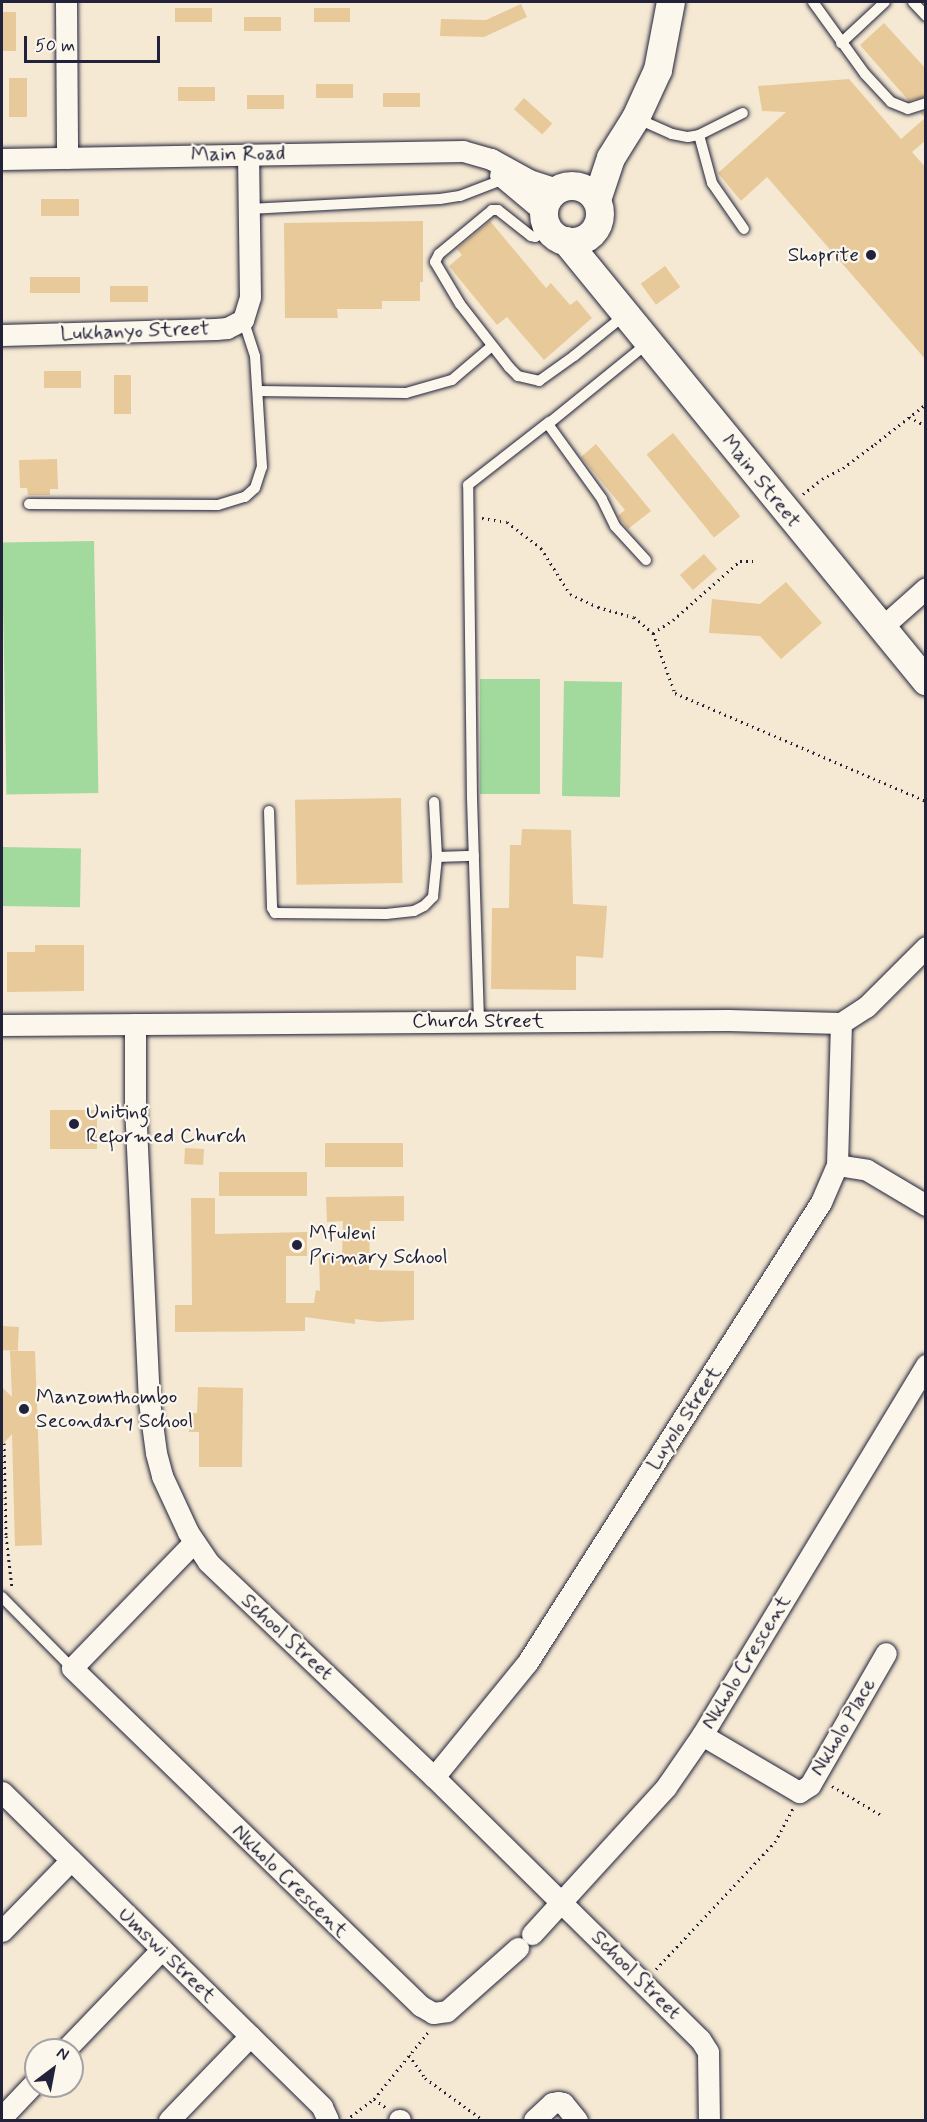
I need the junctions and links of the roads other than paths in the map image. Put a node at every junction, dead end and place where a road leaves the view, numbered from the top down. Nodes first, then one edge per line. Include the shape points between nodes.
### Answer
1 (66, 2) edge
2 (671, 2) edge
3 (813, 2) edge
4 (885, 2) edge
5 (913, 2) edge
6 (926, 16) edge
7 (841, 43) junction
8 (926, 103) edge
9 (743, 114) dead end
10 (636, 118) junction
11 (699, 135) junction
12 (248, 154) junction
13 (474, 154) junction
14 (67, 158) junction
15 (611, 158) junction
16 (2, 159) edge
17 (504, 179) junction
18 (249, 208) junction
19 (563, 215) junction
20 (744, 229) dead end
21 (626, 314) junction
22 (243, 320) junction
23 (2, 335) edge
24 (649, 342) junction
25 (492, 346) junction
26 (258, 391) junction
27 (549, 422) junction
28 (29, 504) dead end
29 (646, 560) dead end
30 (926, 588) edge
31 (881, 628) junction
32 (926, 681) edge
33 (435, 802) dead end
34 (269, 811) dead end
35 (474, 856) junction
36 (437, 857) junction
37 (926, 947) edge
38 (478, 1021) junction
39 (841, 1023) junction
40 (135, 1024) junction
41 (2, 1025) edge
42 (837, 1165) junction
43 (926, 1205) edge
44 (926, 1365) edge
45 (194, 1542) junction
46 (2, 1598) edge
47 (886, 1653) dead end
48 (72, 1668) junction
49 (702, 1735) junction
50 (434, 1777) junction
51 (2, 1792) edge
52 (71, 1860) junction
53 (563, 1902) junction
54 (2, 1931) edge
55 (162, 1950) junction
56 (250, 2036) junction
57 (77, 2038) edge
58 (24, 2093) edge
59 (2, 2116) edge
60 (169, 2121) edge
61 (328, 2121) edge
62 (534, 2121) edge
63 (577, 2121) edge
64 (709, 2121) edge

1 - 14 street
2 - 10 street via 658,70
3 - 7 lane
4 - 7 lane
5 - 6 lane
7 - 8 lane via 891,102 908,109
9 - 11 lane
10 - 11 lane via 672,134
10 - 15 street
11 - 20 lane via 711,183
12 - 13 street, Main Road
12 - 14 street, Main Road
12 - 18 street
13 - 17 street
13 - 19 street, Main Road via 529,180
14 - 16 street, Main Road
15 - 19 street
15 - 19 street via 597,200 580,187
17 - 18 lane via 460,196 440,199
17 - 19 street
18 - 22 street via 250,297
19 - 21 street, Main Street via 600,279
19 - 25 lane via 535,237 498,210 492,210 439,254 435,262 442,276
21 - 24 street, Main Street
21 - 25 lane via 539,381 518,376
22 - 23 street, Lukhanyo Street via 216,330
22 - 26 lane via 255,356
24 - 27 lane
24 - 31 street, Main Street
25 - 26 lane via 452,380 406,393
26 - 28 lane via 262,467 255,488 245,497 218,505
27 - 29 lane via 602,499 615,526
27 - 35 lane via 468,485
30 - 31 street
31 - 32 street, Main Street
33 - 36 lane
34 - 36 lane via 272,908 278,915 386,915 414,911 433,897
35 - 36 lane
35 - 38 lane
37 - 39 street via 866,1007
38 - 39 street, Church Street
38 - 40 street, Church Street
39 - 42 street, Luyolo Street
40 - 41 street, Church Street
40 - 45 street, School Street via 135,1105 149,1401 162,1476
42 - 43 street via 867,1170
42 - 50 street, Luyolo Street via 815,1212 528,1663
44 - 49 street, Nkholo Crescent
45 - 48 street
45 - 50 street, School Street via 208,1562
46 - 48 lane, Nkholo Crescent
47 - 49 street, Nkholo Place via 810,1785 799,1792
48 - 53 street, Nkholo Crescent via 405,1993 433,2013 447,2011
49 - 53 street, Nkholo Crescent via 666,1787
50 - 53 street, School Street
51 - 52 street, Umswi Street
52 - 54 street
52 - 55 street, Umswi Street
53 - 64 street, School Street via 693,2031 708,2052
55 - 56 street, Umswi Street
55 - 57 street
56 - 60 street
56 - 61 street, Umswi Street via 322,2107
58 - 59 street
62 - 63 street via 558,2102

